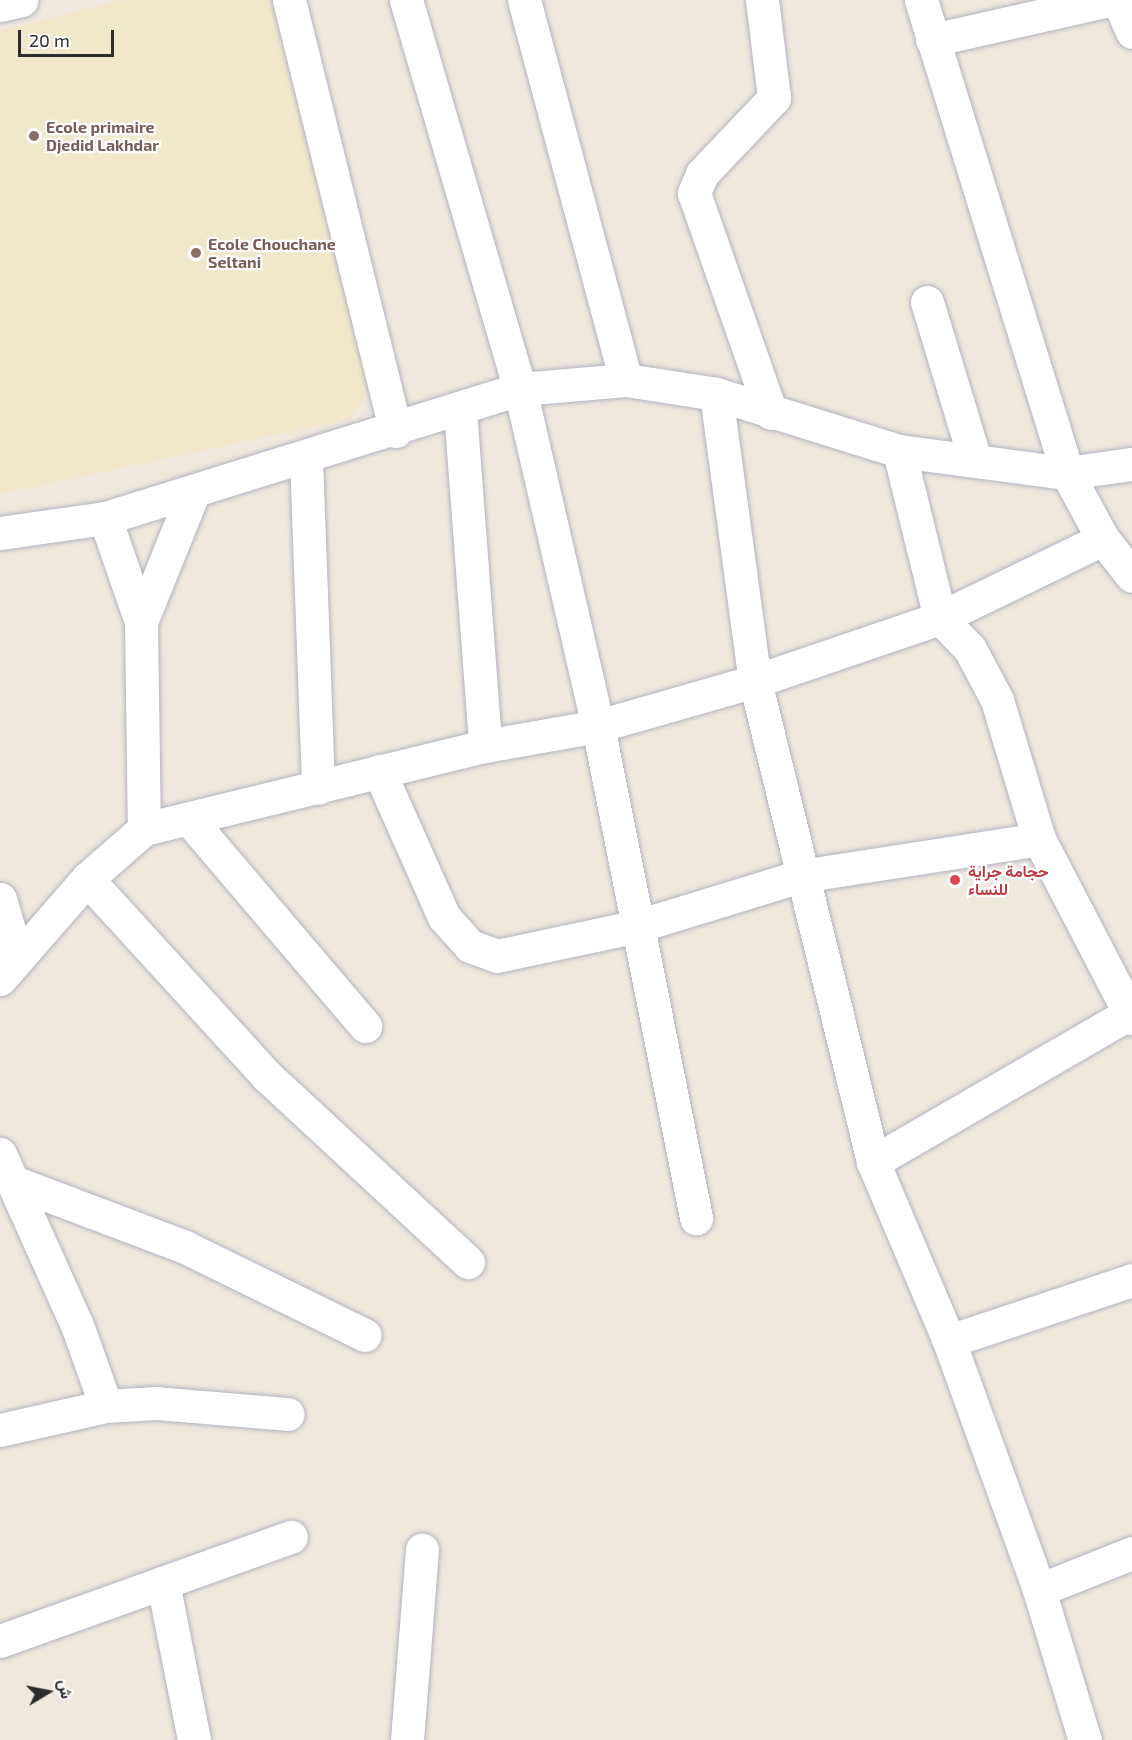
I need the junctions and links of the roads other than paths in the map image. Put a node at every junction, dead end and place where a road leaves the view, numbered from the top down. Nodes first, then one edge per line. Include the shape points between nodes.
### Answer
1 (21, 0) edge
2 (290, 0) edge
3 (406, 0) edge
4 (524, 0) edge
5 (762, 0) edge
6 (921, 0) edge
7 (1110, 0) edge
8 (1118, 0) edge
9 (0, 5) edge
10 (1132, 32) edge
11 (932, 40) junction
12 (927, 302) dead end
13 (626, 380) junction
14 (520, 389) junction
15 (716, 394) junction
16 (460, 410) junction
17 (771, 413) junction
18 (396, 431) junction
19 (899, 451) junction
20 (306, 458) junction
21 (975, 460) junction
22 (1132, 464) edge
23 (1067, 472) junction
24 (195, 491) junction
25 (105, 518) junction
26 (0, 533) edge
27 (1103, 539) junction
28 (1132, 576) edge
29 (940, 618) junction
30 (141, 621) junction
31 (755, 681) junction
32 (597, 726) junction
33 (485, 746) junction
34 (379, 771) junction
35 (318, 788) junction
36 (189, 819) junction
37 (144, 829) junction
38 (1039, 839) junction
39 (801, 876) junction
40 (87, 879) junction
41 (0, 899) edge
42 (638, 926) junction
43 (8, 968) edge
44 (1131, 1014) edge
45 (365, 1026) dead end
46 (0, 1154) edge
47 (873, 1162) junction
48 (16, 1183) junction
49 (696, 1218) dead end
50 (468, 1262) dead end
51 (1132, 1280) edge
52 (364, 1335) dead end
53 (949, 1341) junction
54 (106, 1406) junction
55 (288, 1414) dead end
56 (0, 1430) edge
57 (291, 1537) dead end
58 (422, 1550) dead end
59 (1132, 1553) edge
60 (163, 1583) junction
61 (1039, 1590) junction
62 (0, 1641) edge
63 (194, 1740) edge
64 (407, 1740) edge
65 (1085, 1740) edge

1 - 9 street
2 - 18 street
3 - 14 street
4 - 13 street
5 - 17 street via 774,98 702,174 694,193
6 - 11 street
7 - 11 street
8 - 10 street
11 - 23 street
12 - 21 street
13 - 14 street
13 - 15 street
14 - 16 street
14 - 32 street
15 - 17 street
15 - 31 street
16 - 18 street
16 - 33 street
17 - 19 street
18 - 20 street
19 - 21 street
19 - 29 street
20 - 24 street
20 - 35 street
21 - 23 street
22 - 23 street
23 - 27 street
24 - 25 street
24 - 30 street
25 - 26 street
25 - 30 street
27 - 28 street
27 - 29 street
29 - 31 street
29 - 38 street via 970,649 997,700
30 - 37 street
31 - 32 street
31 - 39 street
32 - 33 street
32 - 42 street
33 - 34 street
34 - 35 street
34 - 42 street via 444,917 470,946 497,956
35 - 36 street
36 - 37 street
36 - 45 street
37 - 40 street
38 - 39 street
38 - 44 street
39 - 42 street
39 - 47 street
40 - 43 street
40 - 50 street via 267,1076
41 - 43 street
42 - 49 street
44 - 47 street
46 - 48 street
47 - 53 street
48 - 52 street via 185,1247
48 - 54 street
51 - 53 street
53 - 61 street
54 - 55 street via 205,1404
54 - 56 street
57 - 60 street
58 - 64 street
59 - 61 street
60 - 62 street
60 - 63 street
61 - 65 street

